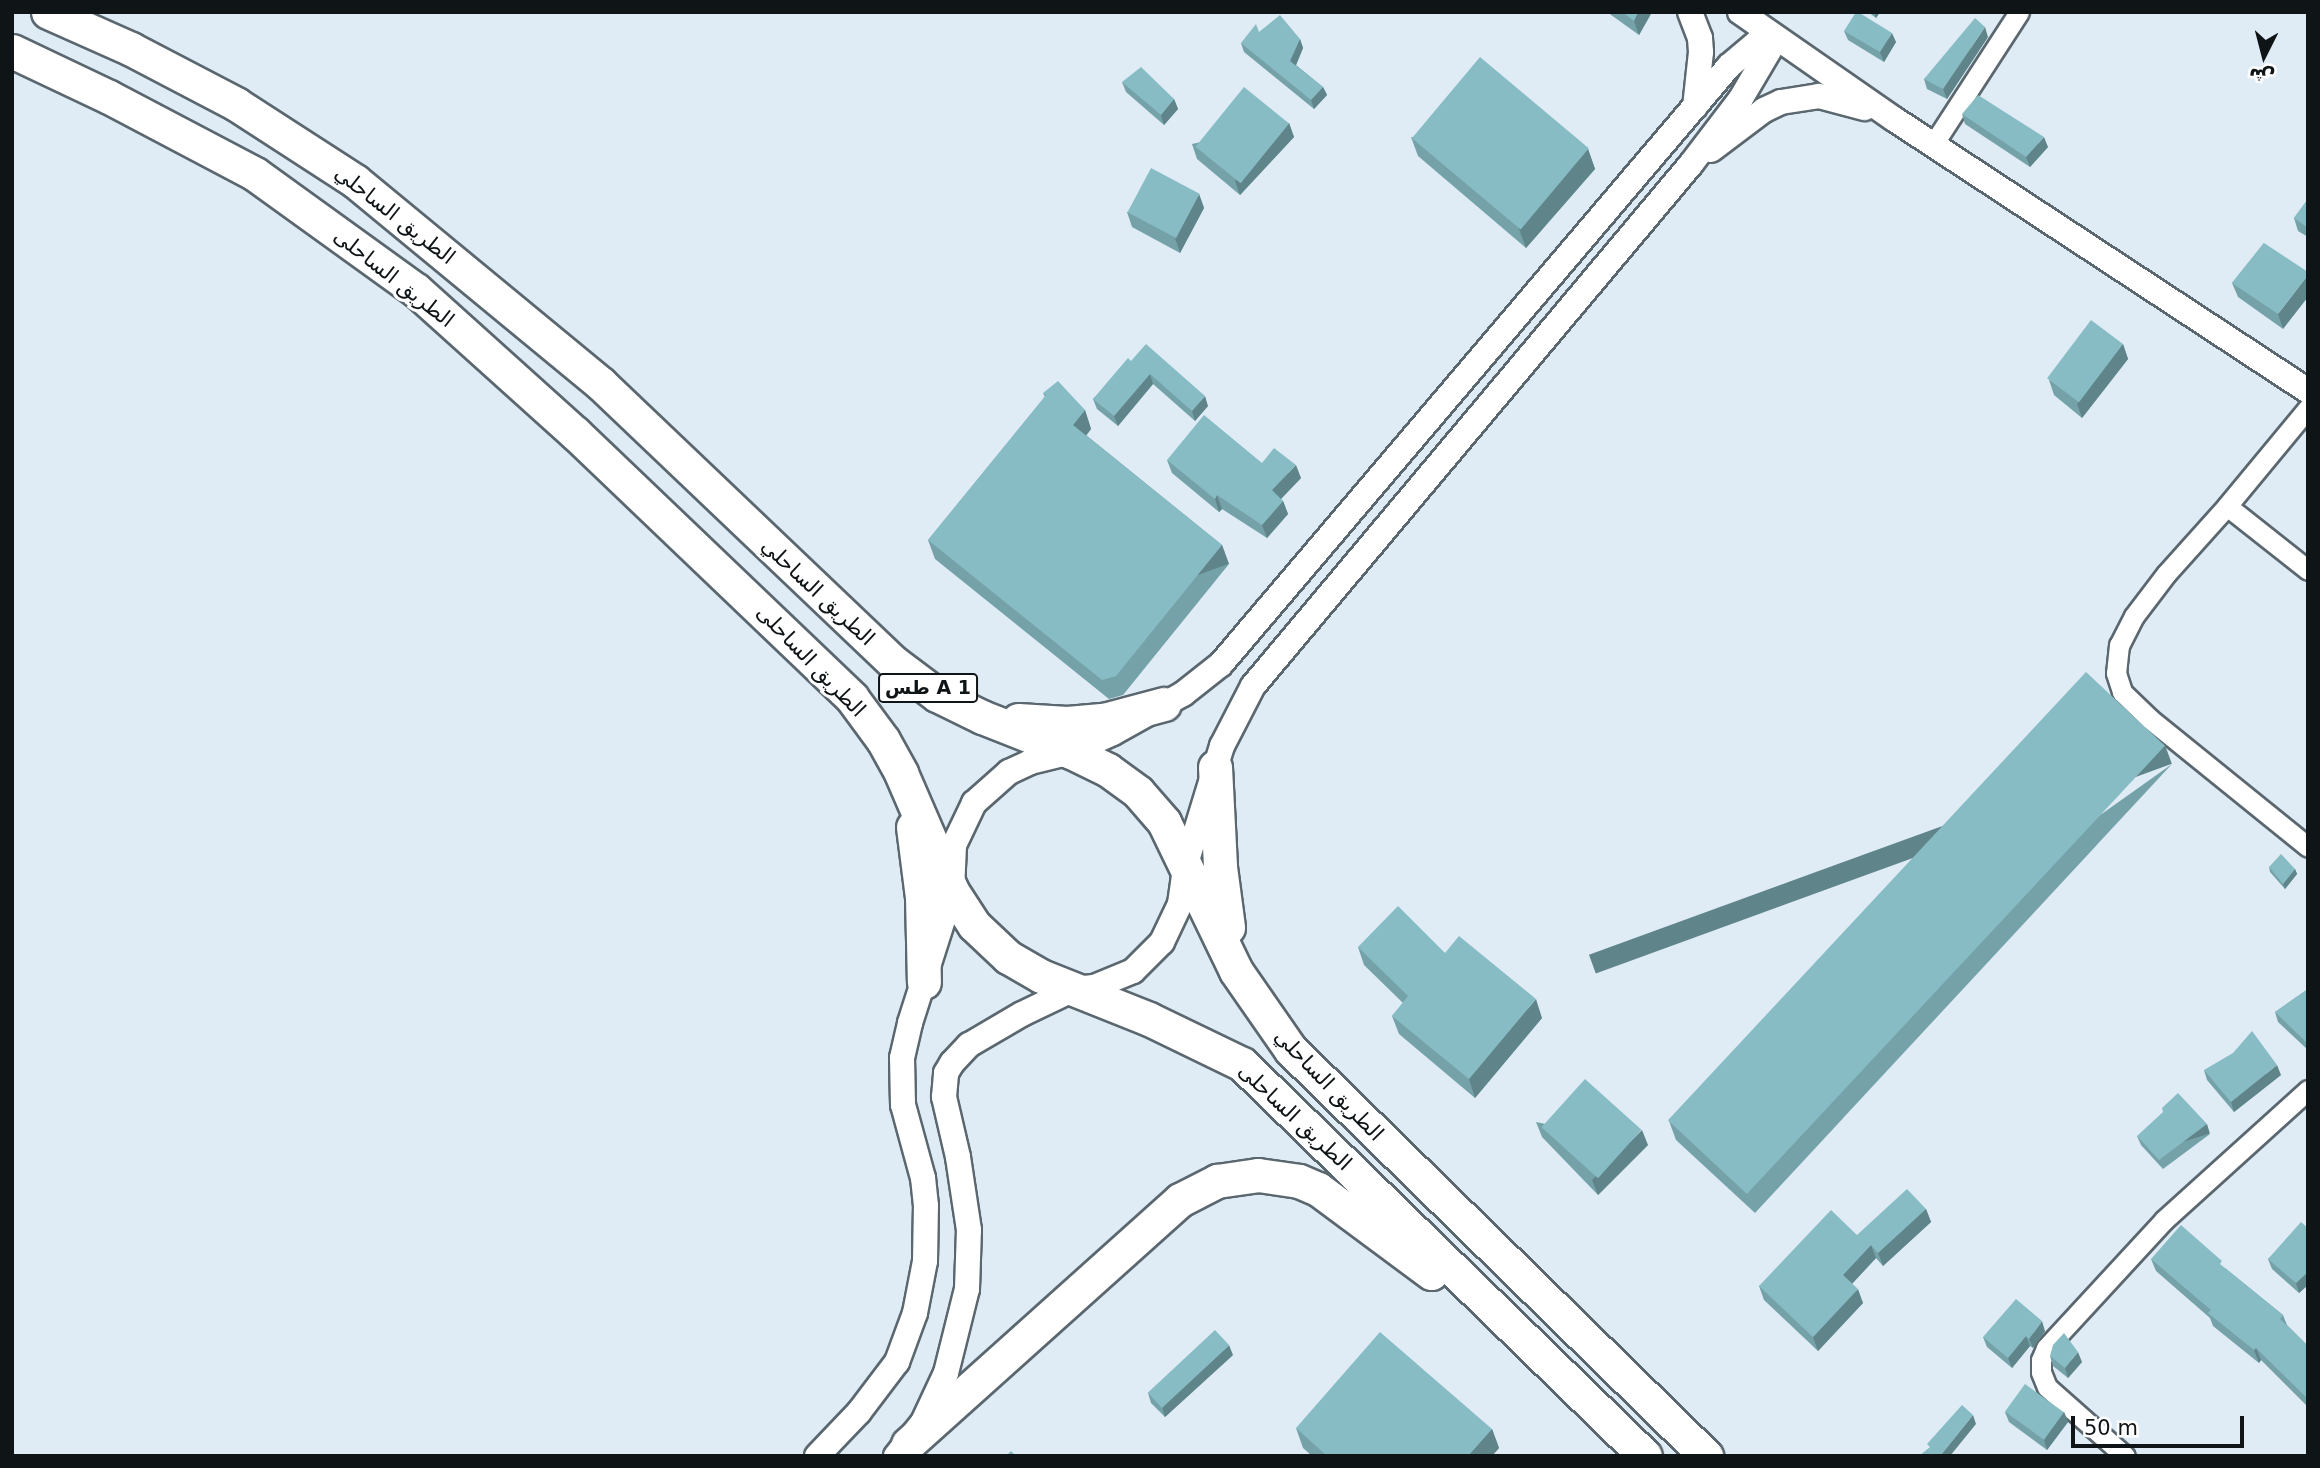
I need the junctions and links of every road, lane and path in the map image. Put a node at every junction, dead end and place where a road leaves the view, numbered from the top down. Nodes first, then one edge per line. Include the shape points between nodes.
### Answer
1 (48, 12) edge
2 (1690, 12) edge
3 (1740, 12) edge
4 (2019, 12) edge
5 (1772, 36) junction
6 (12, 51) edge
7 (1695, 109) junction
8 (1894, 119) junction
9 (1934, 144) junction
10 (1691, 163) junction
11 (2308, 391) edge
12 (2308, 408) edge
13 (2227, 506) junction
14 (2308, 570) edge
15 (1164, 704) junction
16 (982, 717) junction
17 (1071, 752) junction
18 (1215, 767) junction
19 (901, 773) junction
20 (2308, 847) edge
21 (1185, 867) junction
22 (952, 891) junction
23 (1236, 971) junction
24 (924, 982) junction
25 (1074, 989) junction
26 (2308, 1090) edge
27 (1526, 1338) junction
28 (902, 1450) edge
29 (817, 1456) edge
30 (1645, 1456) edge
31 (1706, 1456) edge
32 (2125, 1456) edge

1 - 16 highway, الطريق الساحلي / طس A 1 via 236,104 355,181 601,384 894,662 937,695
2 - 7 street via 1701,52
3 - 5 street
4 - 9 street
5 - 7 street via 1741,54
5 - 8 street
5 - 10 street via 1754,80
6 - 19 highway, الطريق الساحلى via 255,174 416,290 852,698
7 - 15 street via 1221,664
8 - 9 street
8 - 10 street via 1839,99 1800,97 1764,110
9 - 11 street
10 - 18 street via 1253,686
12 - 13 street
13 - 14 street
13 - 20 street via 2166,573 2134,617 2119,645 2116,673 2122,692 2150,719
15 - 16 highway via 1129,715 1067,723
15 - 17 street
16 - 17 highway, الطريق الساحلي / طس A 1
17 - 21 highway, الطريق الساحلي / طس A 1 via 1108,770 1138,792 1164,822
17 - 22 street via 1009,772 974,803 954,845
18 - 21 street
18 - 23 highway via 1220,867
19 - 22 highway, الطريق الساحلى
19 - 24 highway via 922,897
21 - 23 highway, الطريق الساحلي / طس A 1
21 - 25 street via 1173,924 1149,958 1114,980
22 - 24 street
22 - 25 highway, الطريق الساحلى via 974,925 1008,957
23 - 31 highway, الطريق الساحلي / طس A 1 via 1291,1050
24 - 29 street via 905,1040 901,1081 926,1206 920,1287 897,1362
25 - 27 highway, الطريق الساحلى via 1242,1064
25 - 28 street via 969,1045 946,1073 943,1097 969,1230 967,1289 946,1373
26 - 32 street via 2164,1220 2046,1348 2041,1372 2048,1387
27 - 28 highway via 1474,1307 1318,1189 1279,1177 1238,1177 1217,1181 1180,1200
27 - 30 highway, الطريق الساحلى

